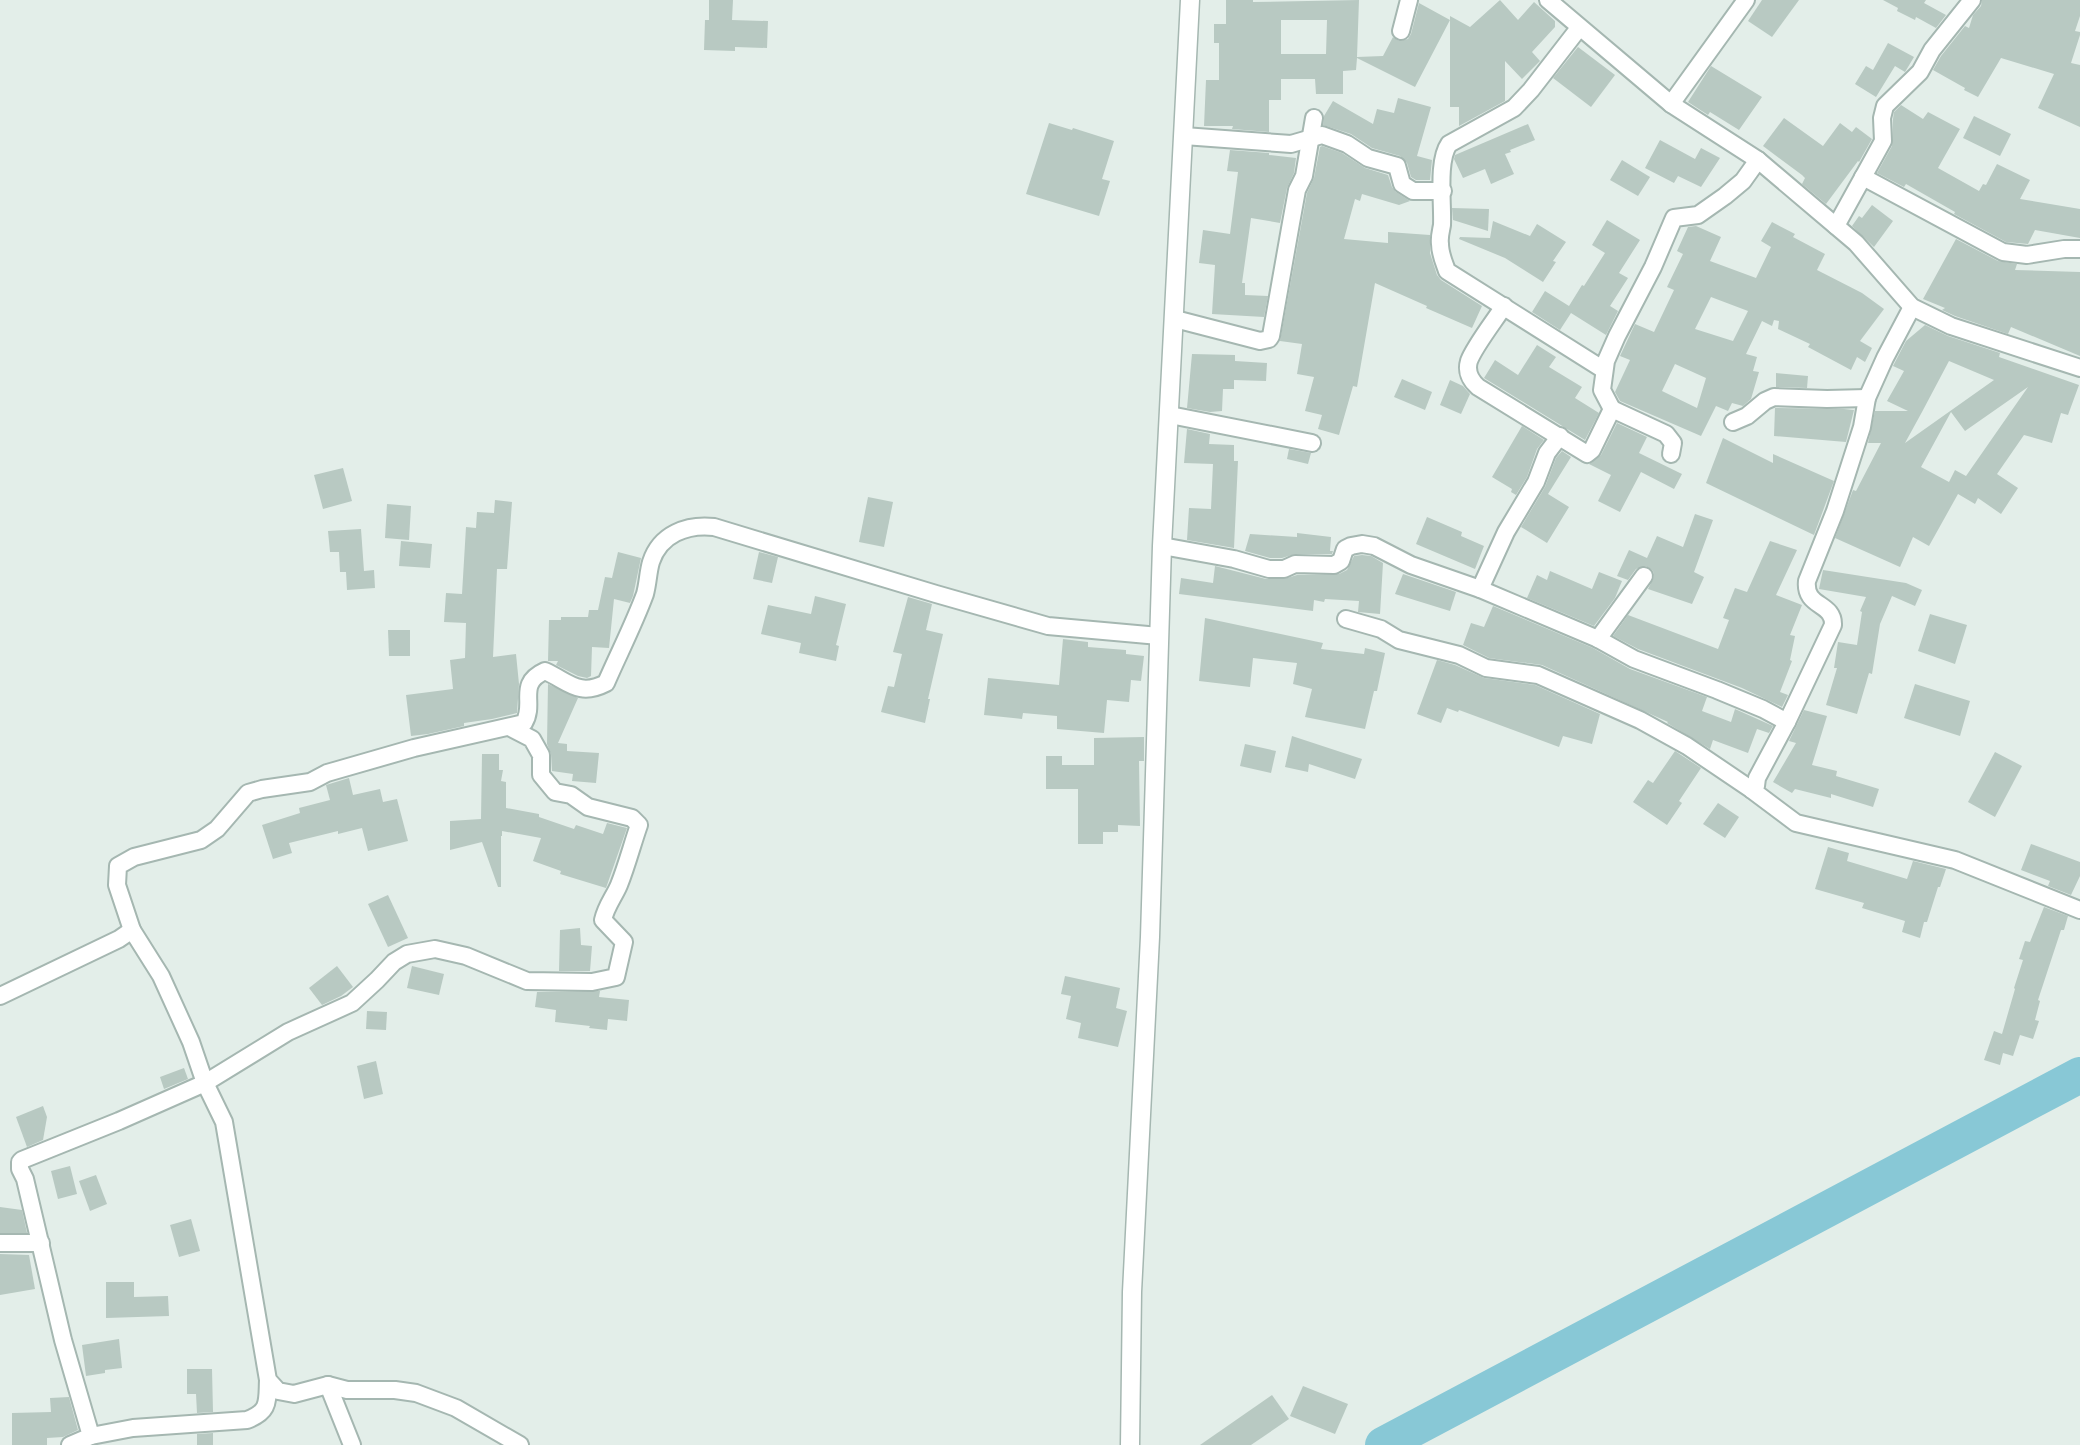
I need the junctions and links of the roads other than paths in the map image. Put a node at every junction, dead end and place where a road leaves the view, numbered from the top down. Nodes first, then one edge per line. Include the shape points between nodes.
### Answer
1 (1190, 0) edge
2 (1409, 0) edge
3 (1548, 0) edge
4 (1746, 0) edge
5 (1972, 0) edge
6 (1579, 28) junction
7 (1401, 31) dead end
8 (1671, 104) junction
9 (1314, 118) dead end
10 (1184, 136) junction
11 (1310, 138) junction
12 (1758, 160) junction
13 (1863, 177) junction
14 (1443, 191) junction
15 (1836, 226) junction
16 (2080, 249) edge
17 (1504, 306) junction
18 (1912, 307) junction
19 (1175, 319) junction
20 (2080, 368) edge
21 (1604, 370) junction
22 (1867, 398) junction
23 (1612, 409) junction
24 (1170, 415) junction
25 (1733, 422) dead end
26 (1560, 436) junction
27 (1312, 443) dead end
28 (1671, 454) dead end
29 (1162, 546) junction
30 (1644, 576) dead end
31 (1480, 589) junction
32 (1346, 619) dead end
33 (1159, 636) junction
34 (1598, 639) junction
35 (1787, 722) junction
36 (509, 727) junction
37 (1752, 790) junction
38 (2080, 910) edge
39 (132, 930) junction
40 (0, 996) edge
41 (205, 1083) junction
42 (41, 1243) junction
43 (0, 1244) edge
44 (268, 1380) junction
45 (328, 1385) junction
46 (91, 1436) junction
47 (70, 1445) edge
48 (352, 1445) edge
49 (519, 1445) edge
50 (1131, 1445) edge

1 - 10 street
2 - 7 street
3 - 6 street
4 - 8 street
5 - 13 street via 1932,50 1920,72 1885,106 1883,138
6 - 8 street
6 - 14 street via 1514,108 1449,144 1442,161
8 - 12 street
9 - 11 street
10 - 11 street via 1291,144
10 - 19 street
11 - 14 street via 1322,135 1368,158 1397,166 1402,184 1413,191
11 - 19 street via 1269,339 1260,341
12 - 15 street
12 - 21 street via 1743,181 1698,215 1674,218
13 - 15 street
13 - 16 street via 2003,252 2027,255
14 - 17 street via 1439,242 1447,271
15 - 18 street
17 - 21 street
17 - 26 street via 1469,360 1471,381
18 - 20 street via 1951,326
18 - 22 street
19 - 24 street
21 - 23 street via 1602,390
22 - 25 street via 1774,397
22 - 35 street via 1862,427 1835,511 1807,581 1808,596 1834,621
23 - 26 street via 1587,454
23 - 28 street via 1666,434 1673,443
24 - 27 street
24 - 29 street
26 - 31 street via 1547,453
29 - 31 street via 1284,569 1295,564 1334,565 1341,561 1345,549 1362,544
29 - 33 street
30 - 34 street
31 - 34 street
32 - 37 street via 1381,629 1400,640 1459,655 1486,668 1538,675 1640,720
33 - 36 street via 1048,626 699,525 678,531 657,550 645,592 606,683 595,689 578,688 545,671 530,682 524,723
33 - 50 street via 1150,937 1132,1292
34 - 35 street via 1634,659
35 - 37 street
36 - 39 street via 414,748 327,773 310,782 248,793 217,829 201,840 134,857 118,866 117,885
36 - 41 street via 532,739 541,755 541,775 555,792 571,795 588,807 632,818 639,825 603,920 624,942 616,977 592,982 527,981 466,956 435,949 407,954 352,1003 288,1032
37 - 38 street via 1796,823 1955,860
39 - 40 street
39 - 41 street via 161,975
41 - 42 street via 20,1162
41 - 44 street via 224,1122
42 - 43 street
42 - 46 street via 63,1340
44 - 45 street via 278,1391 294,1394
44 - 46 street via 266,1407 247,1420 133,1428
45 - 48 street
45 - 49 street via 347,1390 416,1393 456,1408
46 - 47 street

